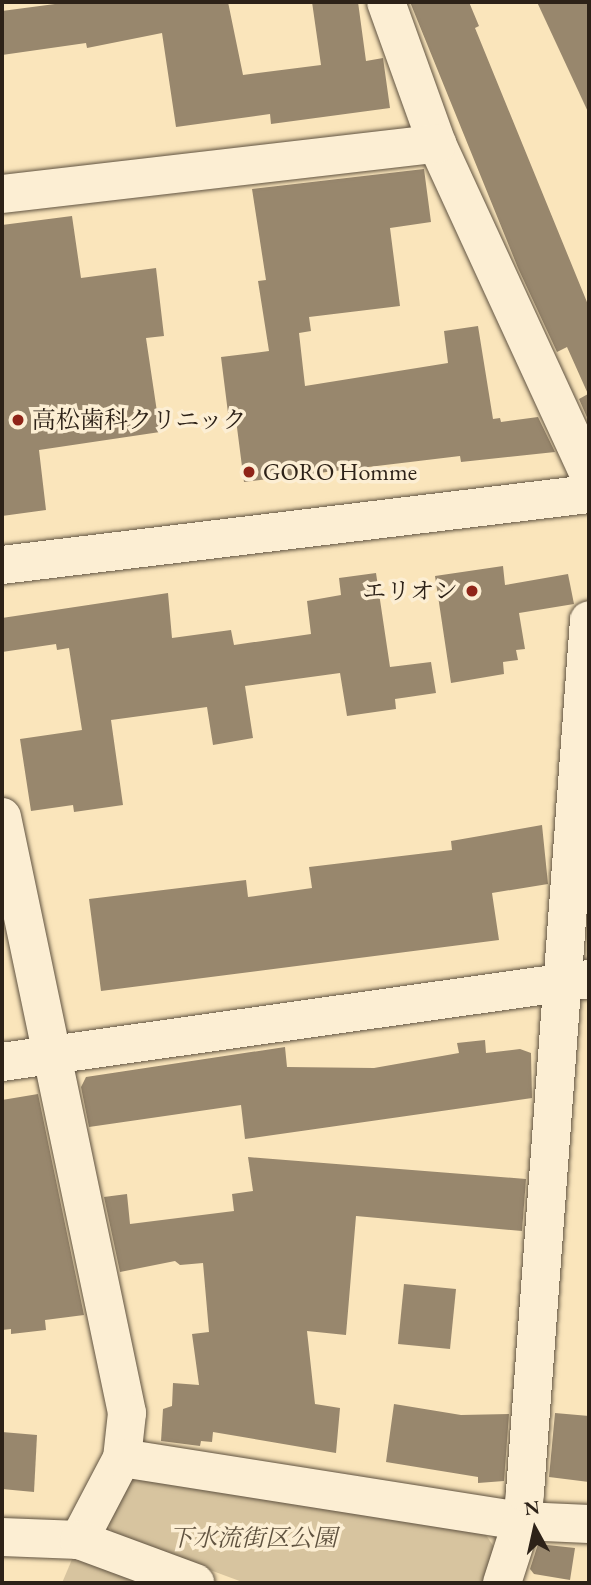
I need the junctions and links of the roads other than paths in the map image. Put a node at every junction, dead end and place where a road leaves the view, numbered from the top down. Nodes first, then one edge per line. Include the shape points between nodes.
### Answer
1 (386, 2) edge
2 (437, 144) junction
3 (2, 194) edge
4 (589, 474) edge
5 (589, 494) edge
6 (2, 565) edge
7 (589, 620) edge
8 (2, 817) edge
9 (577, 981) edge
10 (53, 1055) junction
11 (2, 1062) edge
12 (122, 1458) junction
13 (522, 1521) junction
14 (589, 1524) edge
15 (2, 1537) edge
16 (79, 1540) junction
17 (195, 1583) edge
18 (502, 1583) edge

1 - 2 street
2 - 3 street
2 - 4 street
5 - 6 street
7 - 9 street
8 - 10 street
9 - 10 street
9 - 13 street
10 - 11 street
10 - 12 street via 127,1413
12 - 13 street
12 - 16 street
13 - 14 street
13 - 18 street
15 - 16 street
16 - 17 street

